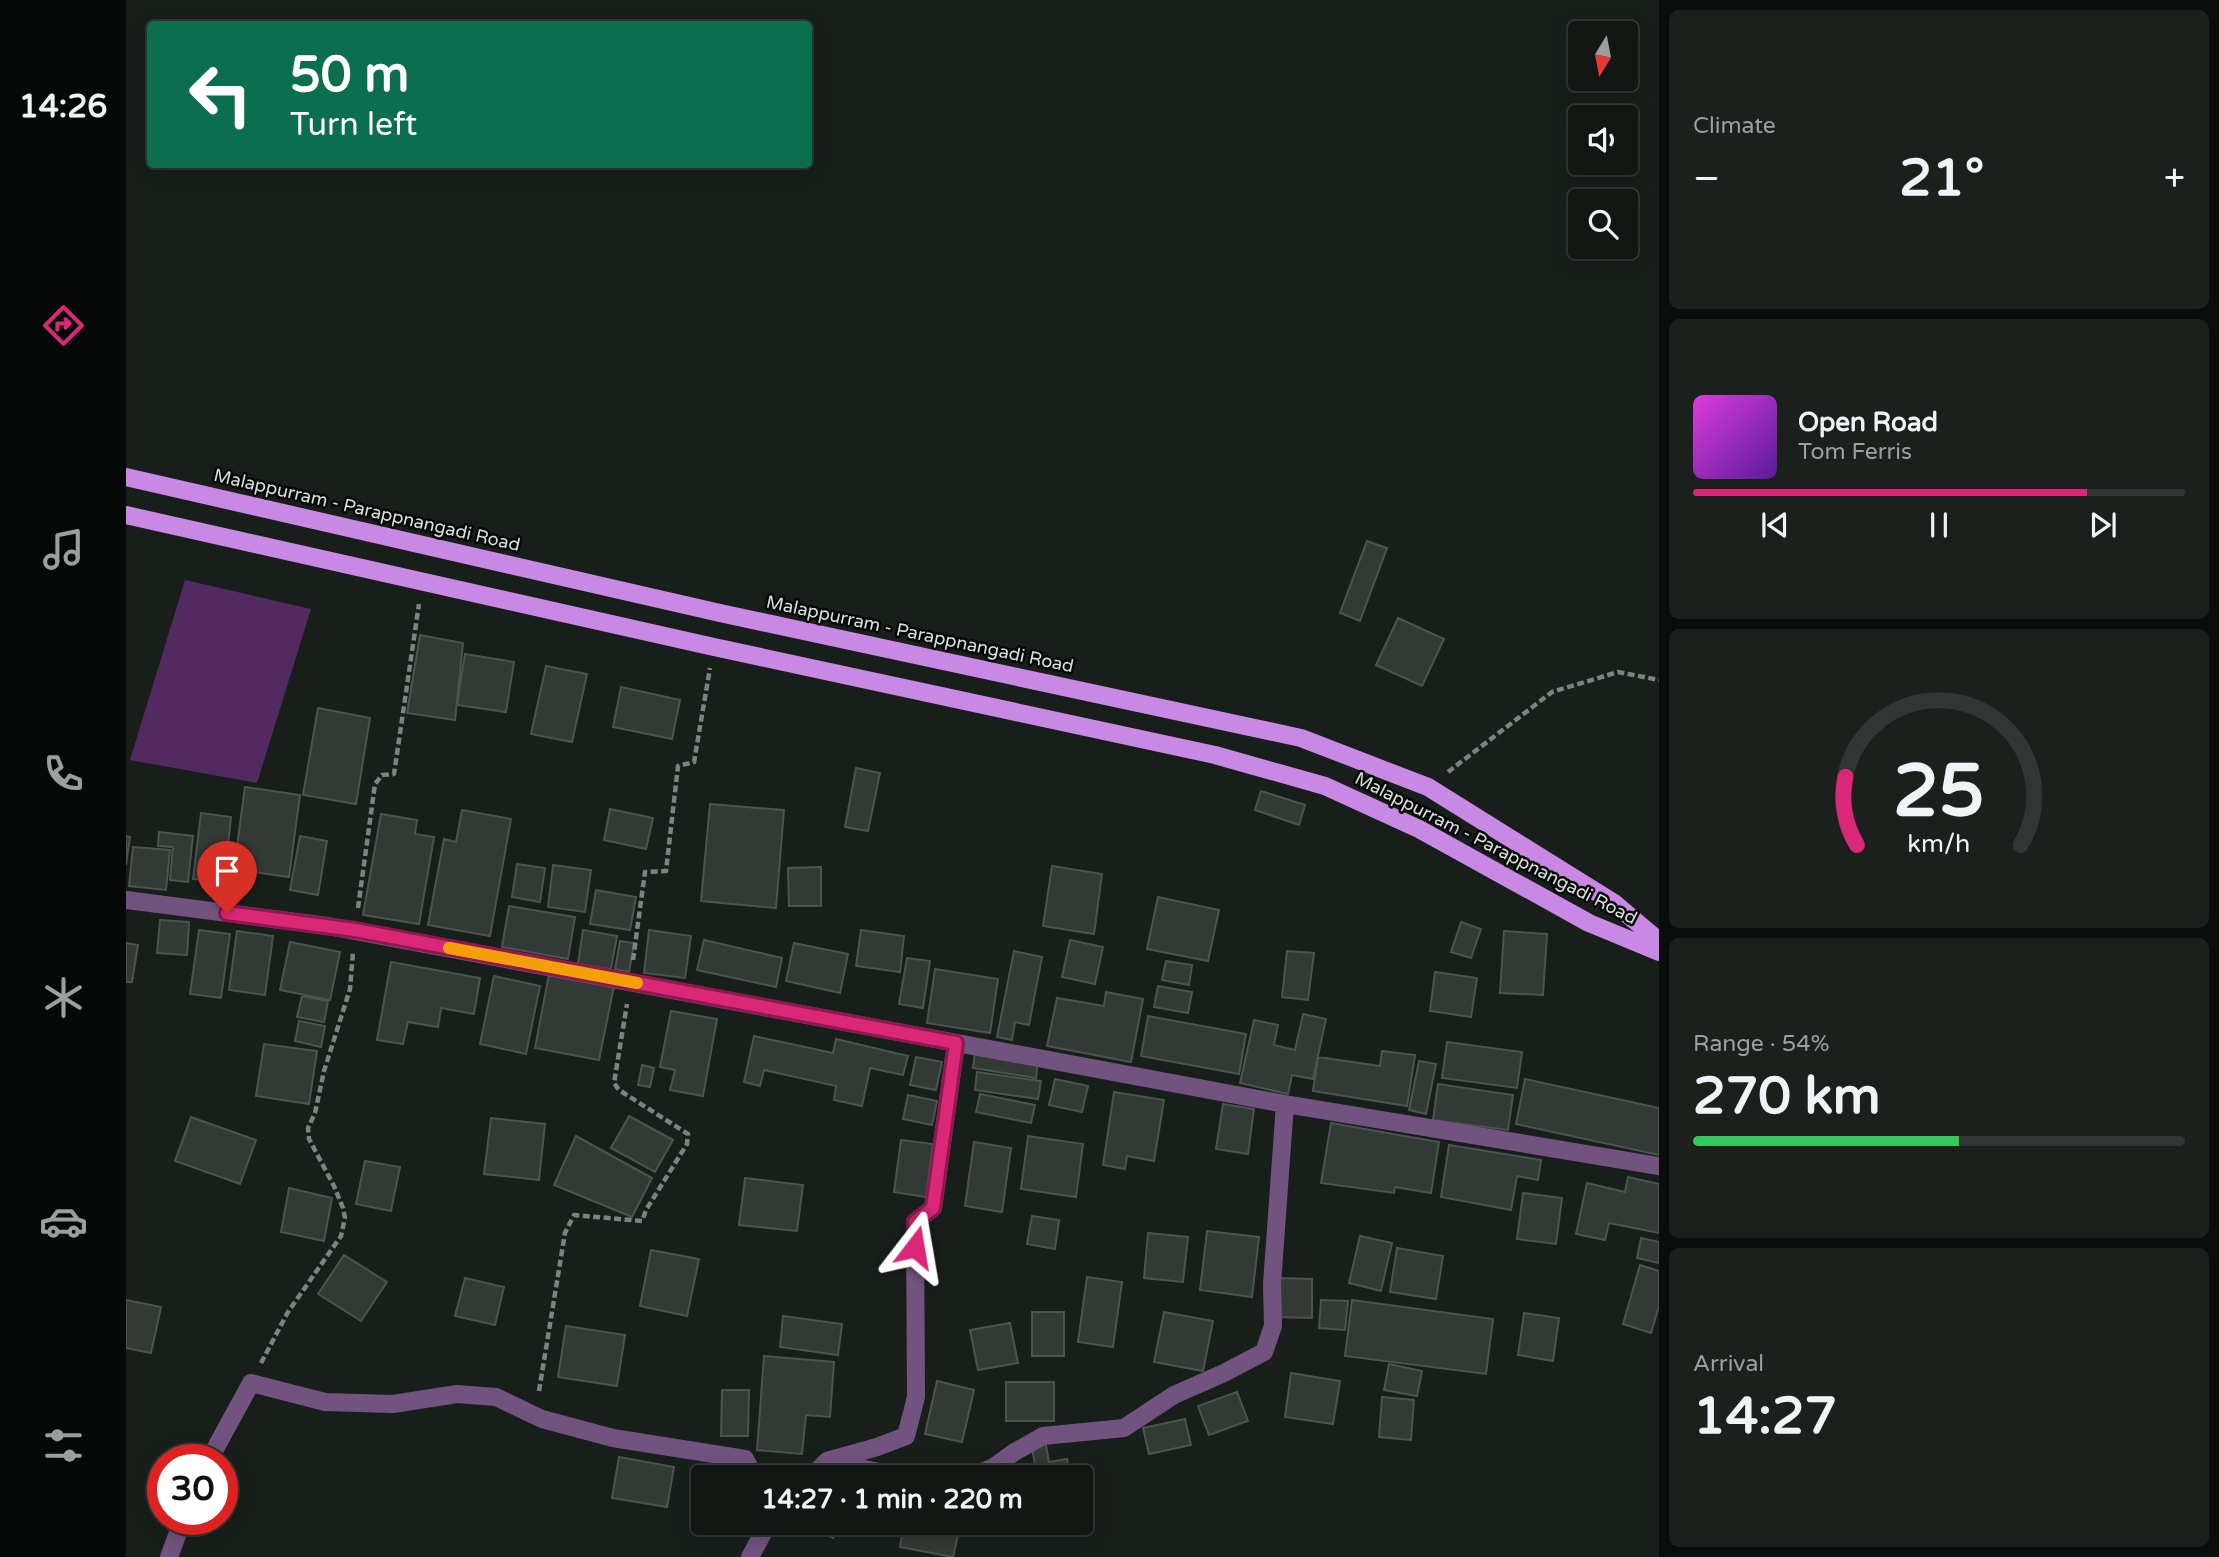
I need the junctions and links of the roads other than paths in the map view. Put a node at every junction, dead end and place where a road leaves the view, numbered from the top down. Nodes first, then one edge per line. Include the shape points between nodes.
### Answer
1 (126, 477) edge
2 (126, 515) edge
3 (126, 900) edge
4 (1659, 941) edge
5 (1659, 952) edge
6 (956, 1043) junction
7 (1285, 1104) junction
8 (1659, 1167) edge
9 (218, 1444) edge
10 (827, 1461) junction
11 (748, 1465) edge
12 (823, 1465) edge
13 (846, 1465) edge
14 (997, 1465) edge
15 (177, 1535) edge
16 (762, 1535) edge
17 (169, 1557) edge
18 (750, 1557) edge

1 - 4 main road, Malappurram - Parappnangadi Road via 720,613 1301,738 1428,787 1614,903
2 - 5 main road, Malappurram - Parappnangadi Road via 1215,755 1325,786 1419,829 1589,923
3 - 6 street via 355,930
6 - 7 street
6 - 10 street via 933,1208 915,1222 916,1397 906,1436
7 - 8 street
7 - 14 street via 1273,1326 1264,1352 1174,1395 1124,1428 1043,1436
9 - 11 street via 251,1382 324,1402 393,1404 457,1394 496,1397 535,1416 613,1438 745,1459
10 - 12 street
10 - 13 street
15 - 17 street
16 - 18 street

